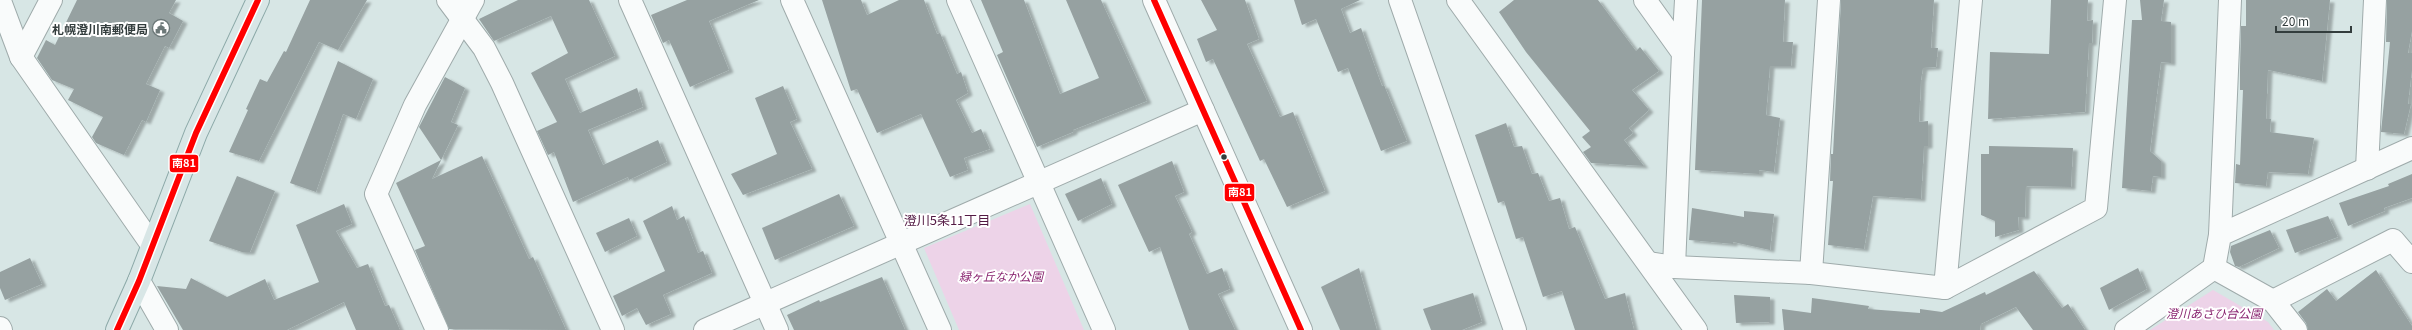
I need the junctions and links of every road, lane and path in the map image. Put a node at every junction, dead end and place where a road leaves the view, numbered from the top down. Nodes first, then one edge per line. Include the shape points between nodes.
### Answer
1 (51, 0) edge
2 (258, 0) edge
3 (448, 0) edge
4 (630, 0) edge
5 (792, 0) edge
6 (958, 0) edge
7 (1154, 0) edge
8 (1400, 0) edge
9 (1458, 0) edge
10 (1645, 0) edge
11 (1686, 0) edge
12 (1829, 0) edge
13 (1971, 0) edge
14 (2115, 0) edge
15 (2230, 0) edge
16 (2375, 0) edge
17 (0, 1) edge
18 (468, 9) edge
19 (1683, 53) junction
20 (20, 57) junction
21 (1203, 110) junction
22 (2412, 148) edge
23 (2366, 169) junction
24 (1039, 182) junction
25 (2220, 235) junction
26 (901, 244) junction
27 (152, 245) junction
28 (2412, 262) edge
29 (1649, 263) junction
30 (1674, 267) junction
31 (2214, 268) junction
32 (1811, 273) junction
33 (139, 281) junction
34 (1944, 288) junction
35 (2273, 301) junction
36 (766, 304) junction
37 (117, 330) edge
38 (167, 330) edge
39 (437, 330) edge
40 (613, 330) edge
41 (705, 330) edge
42 (778, 330) edge
43 (940, 330) edge
44 (1104, 330) edge
45 (1301, 330) edge
46 (1514, 330) edge
47 (1696, 330) edge
48 (2126, 330) edge
49 (2296, 330) edge

1 - 20 street
2 - 27 main road via 196,133
3 - 18 street
4 - 36 street
5 - 26 street
6 - 24 street
7 - 21 street
8 - 46 street
9 - 29 street
10 - 19 street
11 - 19 street
12 - 32 street
13 - 34 street
14 - 34 street via 2096,208
15 - 25 street
16 - 23 street
17 - 20 street
18 - 39 street via 415,105 376,194
18 - 40 street
19 - 30 street
20 - 27 street
21 - 24 street
21 - 45 street
22 - 23 street
23 - 25 street
24 - 26 street
24 - 44 street
25 - 31 street
26 - 36 street
26 - 43 street
27 - 33 main road
28 - 35 street via 2393,240
29 - 30 street
29 - 47 street
30 - 32 street
31 - 35 street
31 - 48 street
32 - 34 street
33 - 37 main road
33 - 38 street
35 - 49 street
36 - 41 street
36 - 42 street

